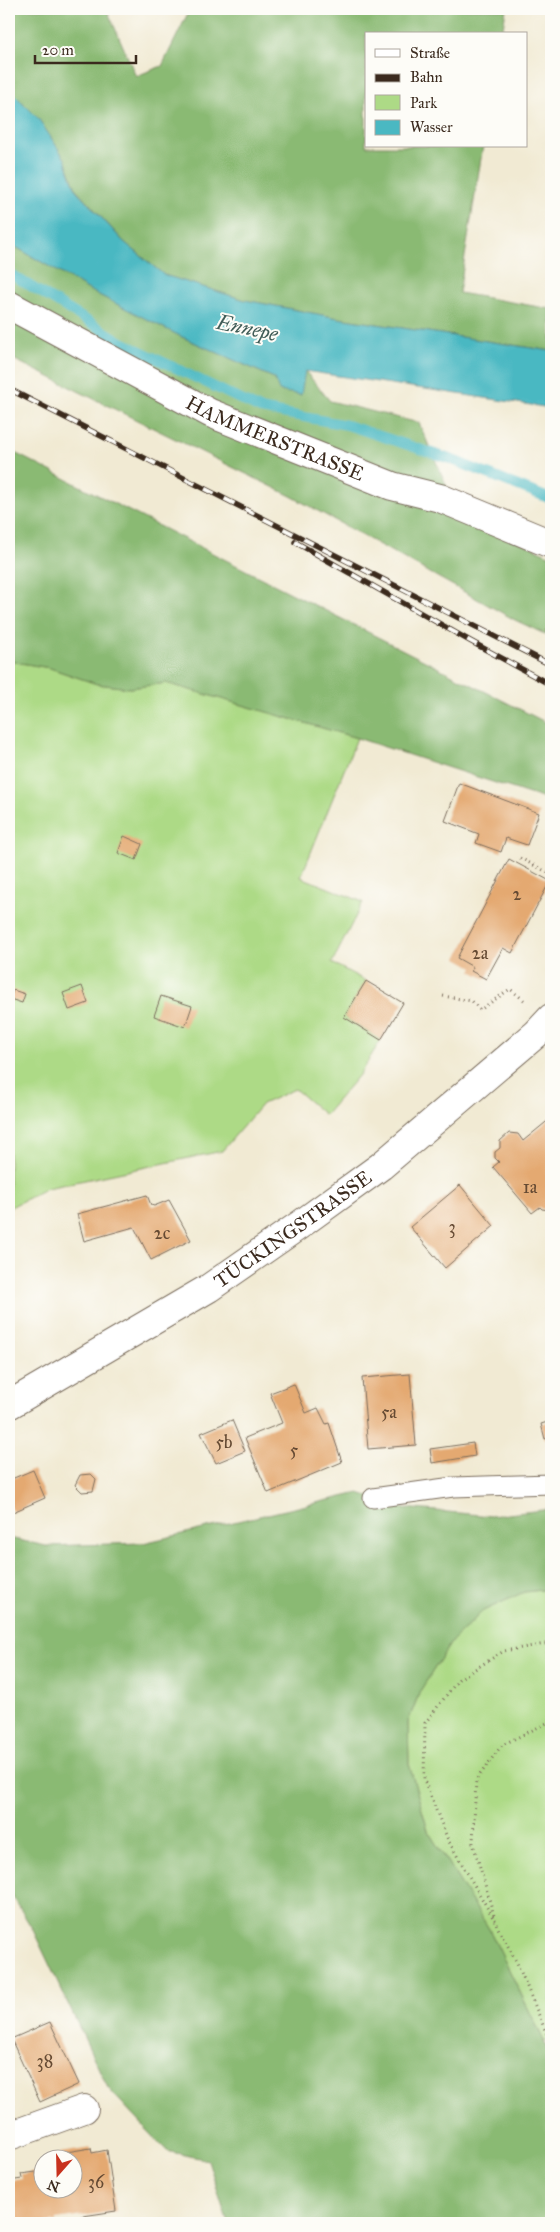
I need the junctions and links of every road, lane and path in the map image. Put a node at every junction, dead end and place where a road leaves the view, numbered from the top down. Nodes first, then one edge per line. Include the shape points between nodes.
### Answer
1 (9, 305) edge
2 (551, 544) edge
3 (520, 858) dead end
4 (551, 874) edge
5 (443, 996) dead end
6 (550, 1019) edge
7 (9, 1405) edge
8 (551, 1484) edge
9 (373, 1498) dead end
10 (551, 1642) edge
11 (551, 1724) edge
12 (497, 1926) junction
13 (551, 2044) edge
14 (84, 2109) dead end
15 (9, 2136) edge

1 - 2 street, HAMMERSTRASSE via 210,413 392,486 440,498
3 - 4 path
5 - 6 path via 472,1001 480,1010 510,989
6 - 7 street, TÜCKINGSTRASSE via 381,1166 309,1218 209,1288
8 - 9 lane via 452,1487
10 - 12 path via 504,1650 459,1679 425,1723 424,1780 448,1840
11 - 12 path via 546,1723 502,1745 476,1780 473,1843
12 - 13 path via 517,1963
14 - 15 street

